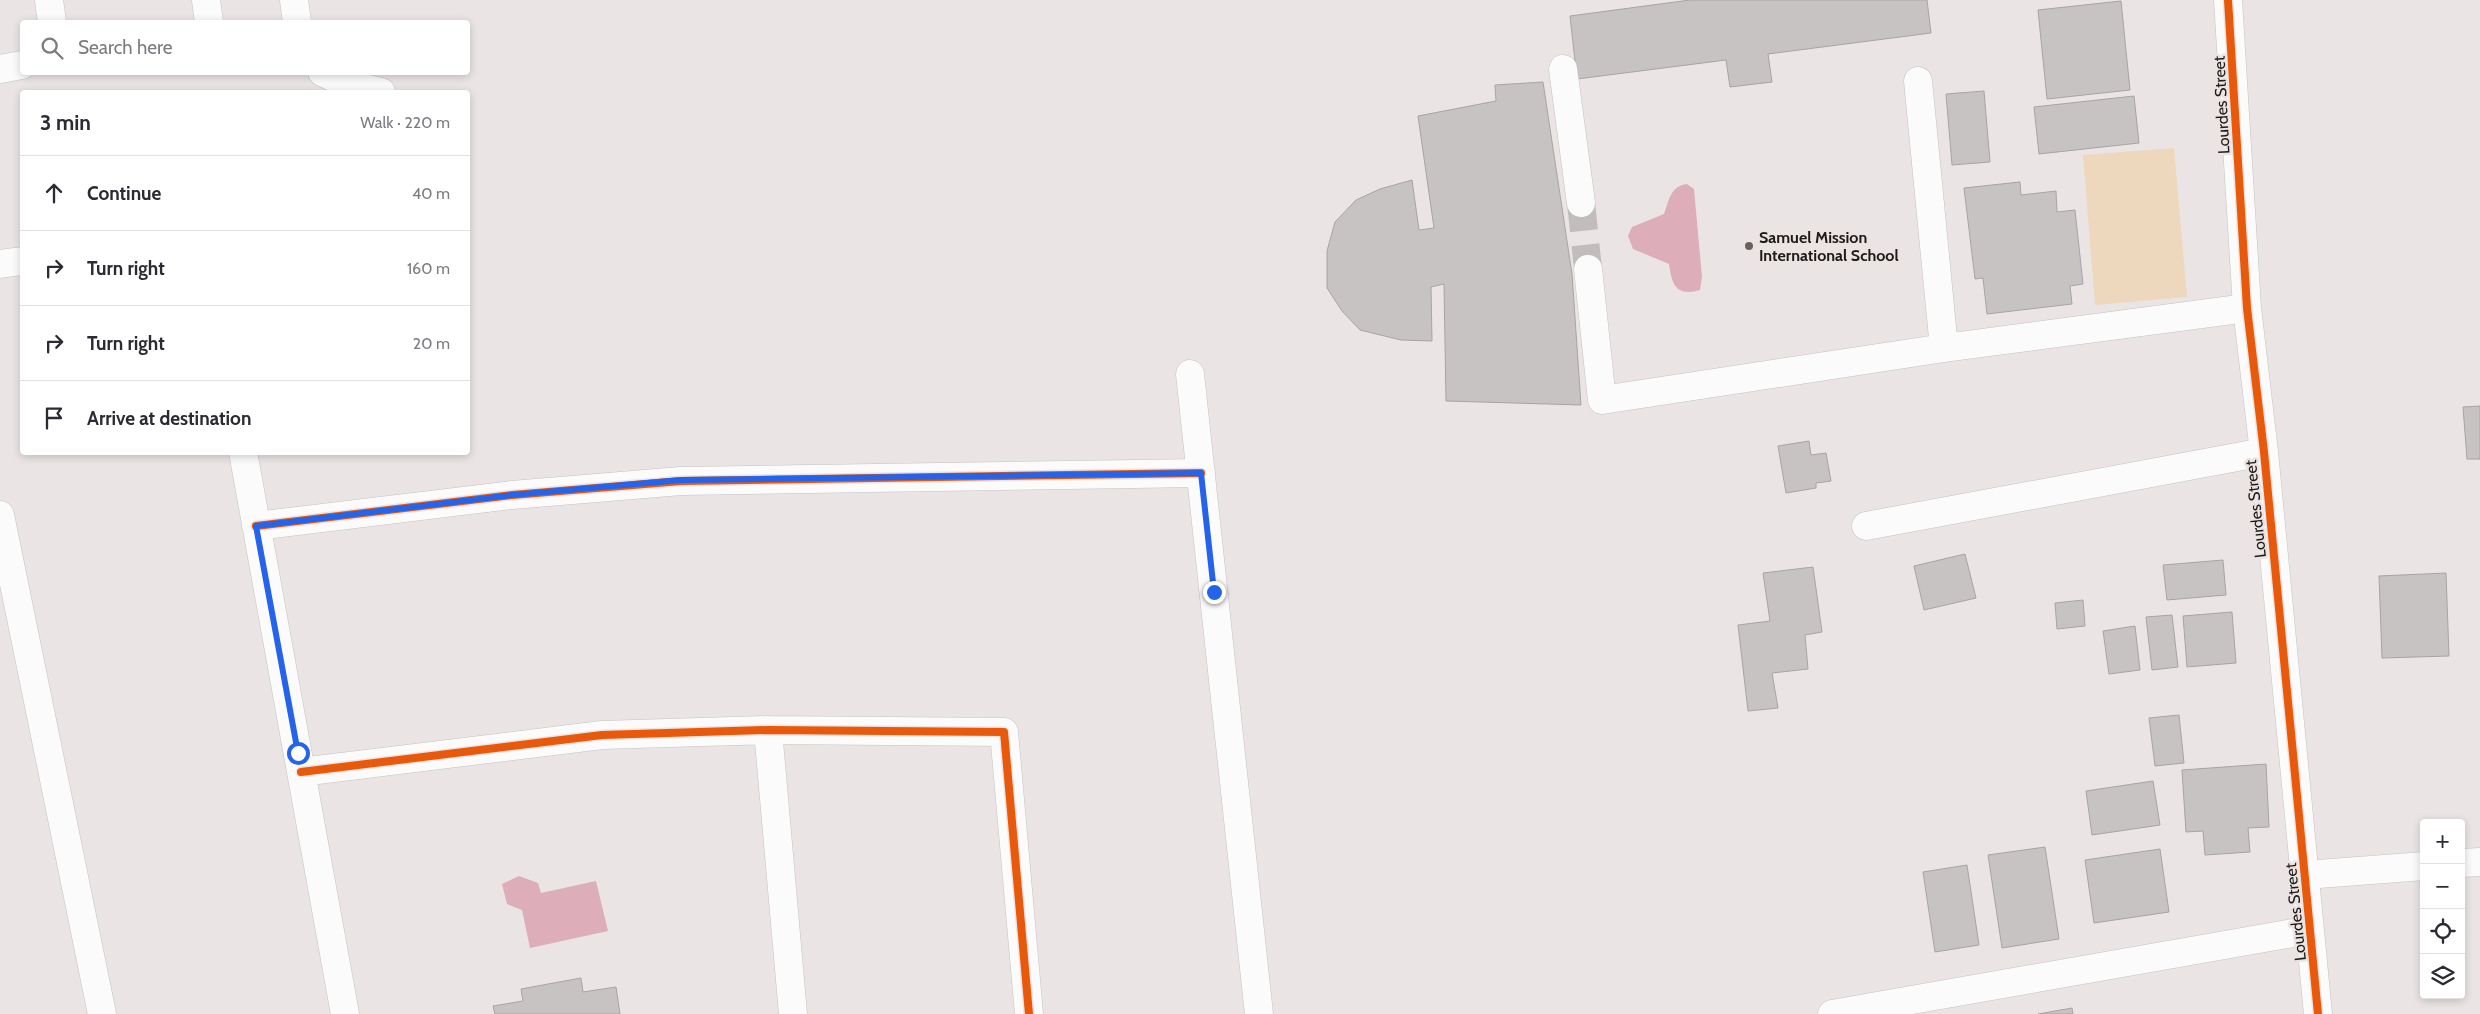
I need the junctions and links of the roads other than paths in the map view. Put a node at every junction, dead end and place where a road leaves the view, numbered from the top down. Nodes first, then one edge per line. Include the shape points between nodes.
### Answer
1 (49, 0) edge
2 (206, 0) edge
3 (294, 0) edge
4 (2228, 0) edge
5 (52, 20) edge
6 (209, 20) edge
7 (297, 20) edge
8 (20, 65) edge
9 (0, 69) edge
10 (1563, 69) dead end
11 (328, 75) edge
12 (1918, 81) dead end
13 (373, 90) edge
14 (1581, 203) tunnel mouth
15 (20, 261) edge
16 (0, 264) edge
17 (1588, 268) tunnel mouth
18 (2247, 308) junction
19 (1944, 348) junction
20 (1190, 374) dead end
21 (2264, 452) junction
22 (244, 455) edge
23 (1201, 473) junction
24 (0, 515) edge
25 (256, 526) junction
26 (1866, 526) dead end
27 (768, 730) junction
28 (301, 772) junction
29 (2480, 862) edge
30 (2465, 863) edge
31 (2420, 866) edge
32 (2305, 875) junction
33 (2310, 930) junction
34 (1254, 1013) edge
35 (102, 1014) edge
36 (345, 1014) edge
37 (793, 1014) edge
38 (1030, 1014) edge
39 (1832, 1014) edge
40 (2318, 1014) edge

1 - 5 street
2 - 6 street
3 - 7 street
4 - 18 street, Lourdes Street
8 - 9 street
10 - 14 street
11 - 13 street
12 - 19 street
15 - 16 street
17 - 19 street via 1602,400
18 - 19 street
18 - 21 street, Lourdes Street
20 - 23 street
21 - 26 street
21 - 32 street, Lourdes Street
22 - 25 street
23 - 25 street via 681,480 512,495
23 - 34 street
24 - 35 street
25 - 28 street
27 - 28 street via 602,735
27 - 37 street
27 - 38 street via 1004,732
28 - 36 street
29 - 30 street
31 - 32 street
32 - 33 street, Lourdes Street
33 - 39 street
33 - 40 street, Lourdes Street

